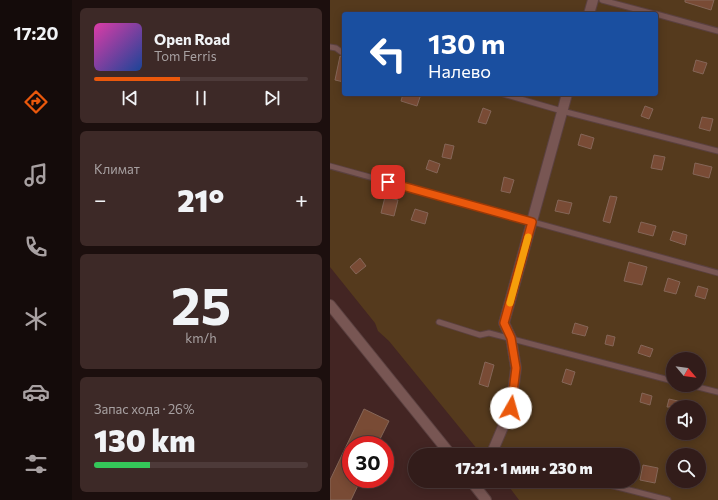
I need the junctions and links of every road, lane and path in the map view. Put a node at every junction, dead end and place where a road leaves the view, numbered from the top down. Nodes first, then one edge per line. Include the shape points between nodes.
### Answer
1 (593, 0) edge
2 (602, 0) edge
3 (590, 12) edge
4 (647, 12) edge
5 (658, 15) edge
6 (718, 31) edge
7 (330, 47) edge
8 (342, 52) edge
9 (510, 96) edge
10 (566, 96) edge
11 (562, 111) junction
12 (718, 151) edge
13 (330, 166) edge
14 (532, 222) junction
15 (718, 273) edge
16 (330, 305) edge
17 (439, 322) dead end
18 (511, 338) junction
19 (666, 379) edge
20 (706, 389) edge
21 (718, 392) edge
22 (444, 448) edge
23 (494, 448) edge
24 (478, 488) edge
25 (621, 488) edge
26 (486, 500) edge
27 (668, 500) edge

1 - 3 street
2 - 4 lane
5 - 6 lane
7 - 8 lane
9 - 11 lane
10 - 11 street
11 - 12 lane
11 - 14 street
13 - 14 lane
14 - 15 lane
14 - 18 street via 504,323
16 - 22 street
17 - 18 lane via 480,335 489,333
18 - 19 lane
18 - 23 street via 516,368 511,408
20 - 21 lane
24 - 26 street
25 - 27 lane

